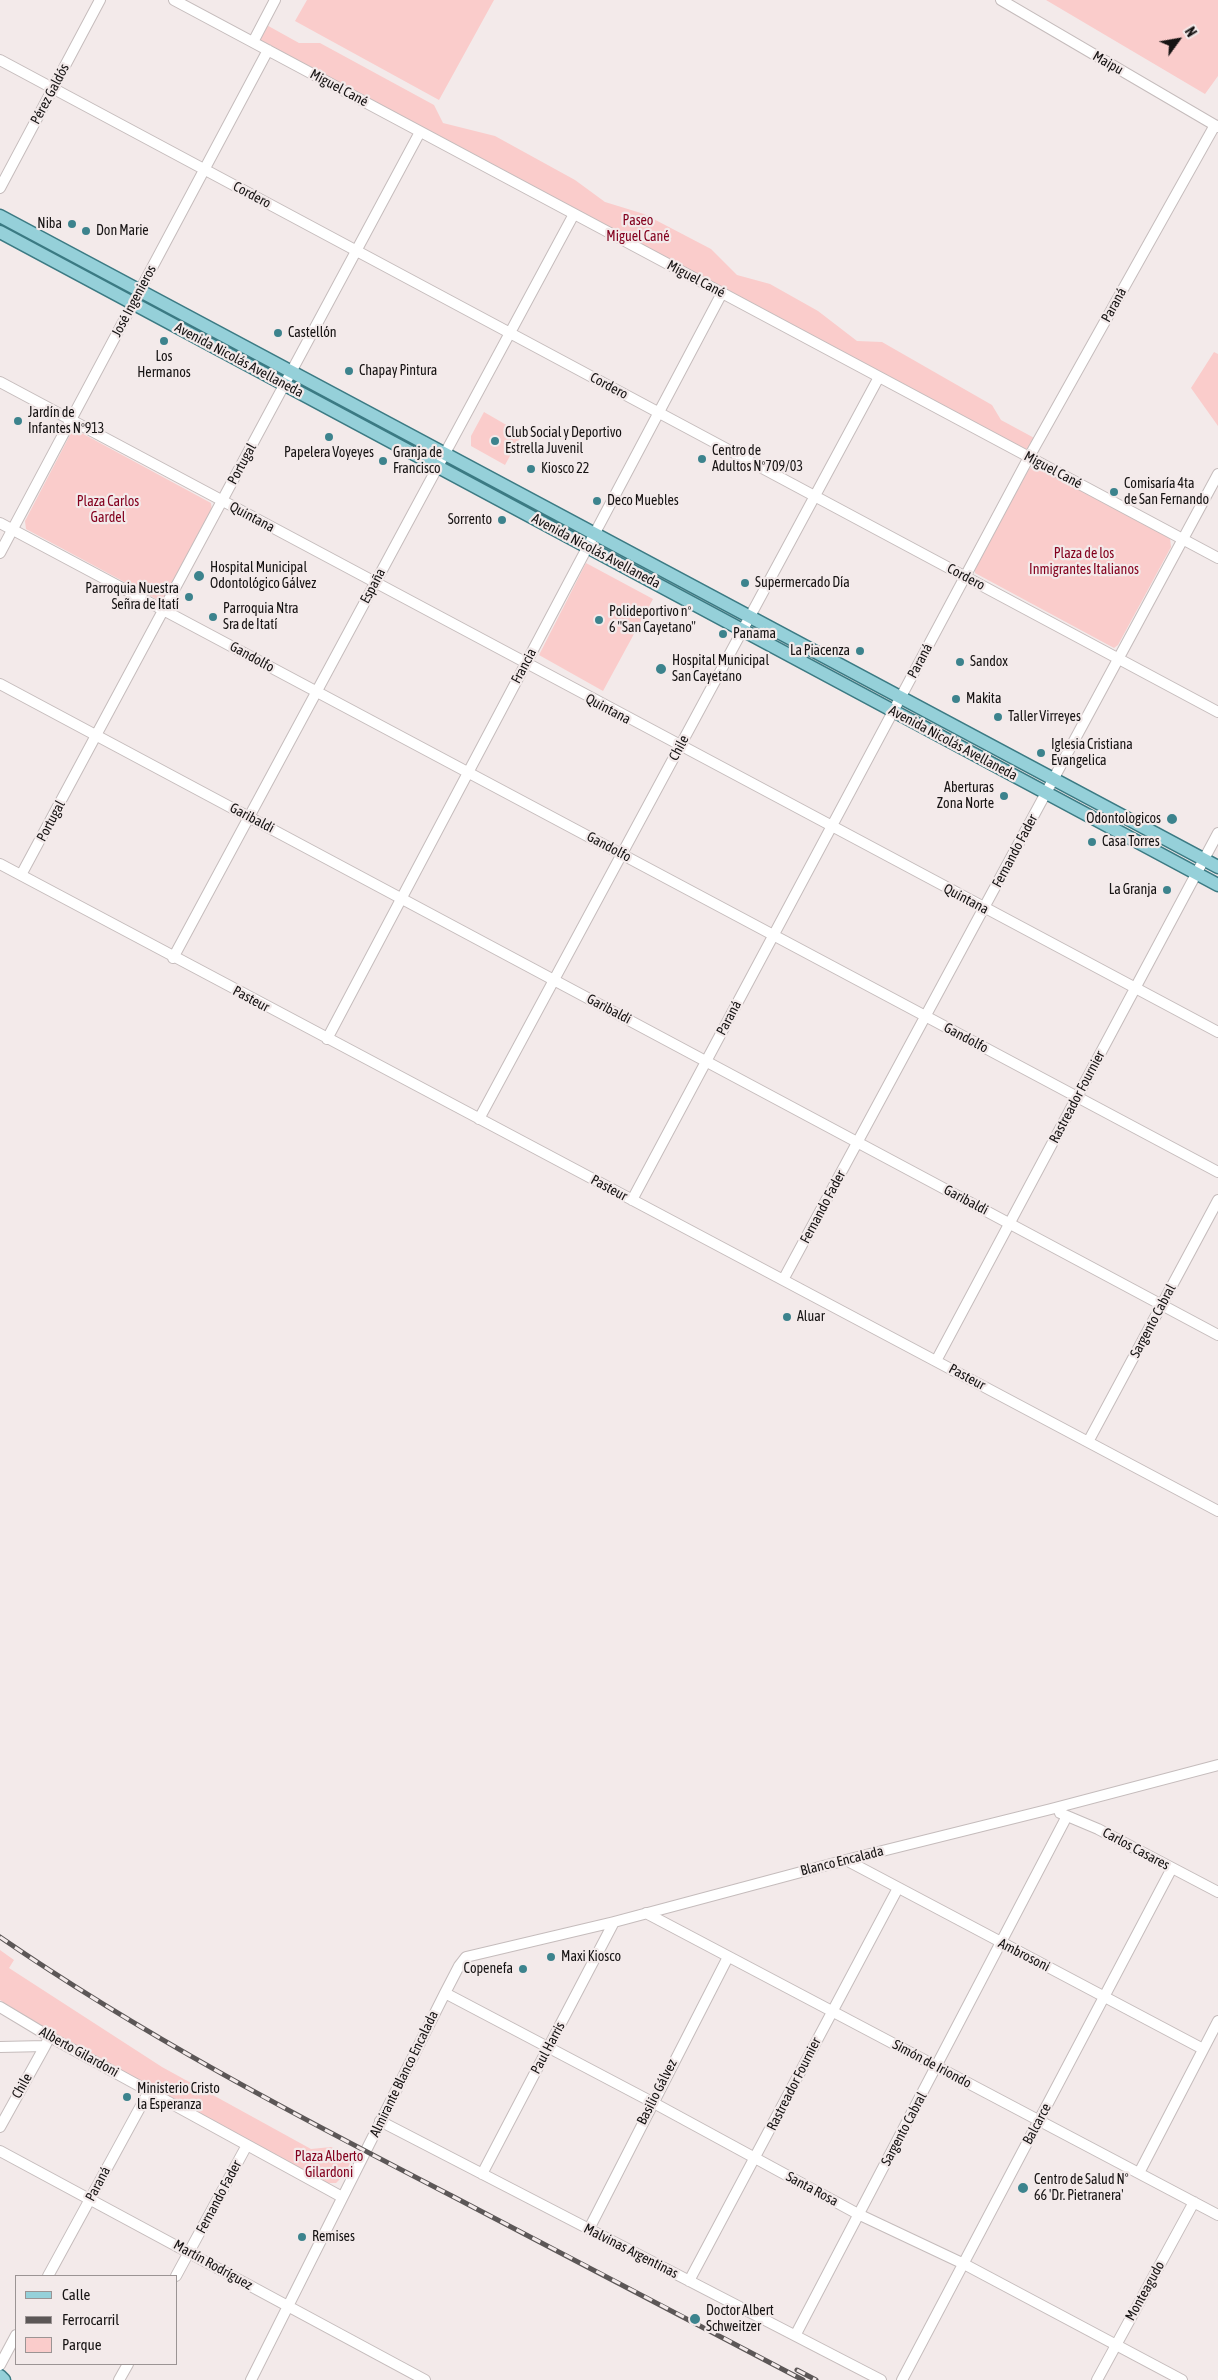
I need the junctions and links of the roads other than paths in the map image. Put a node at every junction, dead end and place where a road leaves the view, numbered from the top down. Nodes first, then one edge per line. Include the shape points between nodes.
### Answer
1 (100, 0) edge
2 (174, 0) edge
3 (276, 0) edge
4 (1001, 0) edge
5 (253, 42) junction
6 (268, 50) junction
7 (0, 60) edge
8 (53, 88) junction
9 (1216, 126) edge
10 (420, 132) junction
11 (204, 169) junction
12 (0, 188) edge
13 (574, 214) junction
14 (0, 216) edge
15 (0, 232) edge
16 (357, 251) junction
17 (140, 291) junction
18 (722, 293) junction
19 (133, 303) junction
20 (509, 333) junction
21 (293, 372) junction
22 (880, 377) junction
23 (0, 382) edge
24 (286, 385) junction
25 (658, 413) junction
26 (71, 420) junction
27 (444, 454) junction
28 (1029, 457) junction
29 (438, 466) junction
30 (1218, 474) edge
31 (815, 497) junction
32 (222, 501) junction
33 (0, 523) edge
34 (13, 530) junction
35 (594, 534) junction
36 (1183, 539) junction
37 (588, 547) junction
38 (0, 553) edge
39 (1218, 558) edge
40 (965, 577) junction
41 (374, 583) junction
42 (164, 609) junction
43 (750, 617) junction
44 (743, 630) junction
45 (1118, 659) junction
46 (525, 664) junction
47 (0, 684) edge
48 (316, 692) junction
49 (901, 698) junction
50 (893, 711) junction
51 (1218, 712) edge
52 (97, 736) junction
53 (680, 747) junction
54 (468, 774) junction
55 (1054, 779) junction
56 (1046, 793) junction
57 (249, 817) junction
58 (831, 827) junction
59 (1218, 833) edge
60 (622, 854) junction
61 (1204, 859) junction
62 (0, 864) edge
63 (1218, 867) edge
64 (1196, 874) junction
65 (21, 875) junction
66 (1218, 885) edge
67 (402, 898) junction
68 (984, 908) junction
69 (774, 935) junction
70 (173, 958) junction
71 (554, 980) junction
72 (1135, 988) junction
73 (926, 1016) junction
74 (1218, 1032) edge
75 (327, 1039) junction
76 (706, 1061) junction
77 (1077, 1097) junction
78 (479, 1120) junction
79 (858, 1142) junction
80 (1218, 1172) edge
81 (632, 1200) junction
82 (1218, 1200) edge
83 (1010, 1223) junction
84 (783, 1280) junction
85 (1162, 1305) junction
86 (1218, 1335) edge
87 (936, 1361) junction
88 (1088, 1442) junction
89 (1218, 1511) edge
90 (1218, 1765) edge
91 (1051, 1809) junction
92 (1066, 1816) junction
93 (846, 1860) junction
94 (1172, 1868) junction
95 (898, 1888) junction
96 (1218, 1892) edge
97 (646, 1913) junction
98 (614, 1922) junction
99 (1000, 1943) junction
100 (466, 1957) joint
101 (728, 1957) junction
102 (445, 1993) junction
103 (1104, 1996) junction
104 (0, 2007) edge
105 (832, 2011) junction
106 (1218, 2021) edge
107 (47, 2041) junction
108 (0, 2047) edge
109 (548, 2047) junction
110 (1203, 2049) junction
111 (937, 2066) junction
112 (149, 2091) junction
113 (652, 2102) junction
114 (1039, 2120) junction
115 (380, 2121) junction
116 (0, 2127) edge
117 (247, 2145) junction
118 (0, 2151) edge
119 (756, 2159) junction
120 (1139, 2173) junction
121 (482, 2174) junction
122 (342, 2197) junction
123 (90, 2199) junction
124 (1194, 2202) junction
125 (858, 2214) junction
126 (1218, 2215) edge
127 (589, 2229) junction
128 (189, 2252) junction
129 (964, 2264) junction
130 (49, 2275) edge
131 (177, 2275) edge
132 (689, 2281) junction
133 (286, 2306) junction
134 (796, 2334) junction
135 (15, 2337) edge
136 (1115, 2345) junction
137 (127, 2365) edge
138 (0, 2366) edge
139 (0, 2376) edge
140 (4, 2380) edge
141 (119, 2380) edge
142 (251, 2380) edge
143 (425, 2380) edge
144 (881, 2380) edge
145 (902, 2380) edge
146 (1097, 2380) edge
147 (1182, 2380) edge

1 - 8 street, Pérez Galdós
2 - 5 street, Miguel Cané
3 - 5 street
4 - 9 street, Maipu
5 - 6 street, Miguel Cané
6 - 10 street, Miguel Cané
6 - 11 street, José Ingenieros
7 - 8 street, Cordero
8 - 11 street, Cordero
8 - 12 street, Pérez Galdós
9 - 28 street, Paraná
10 - 13 street, Miguel Cané
10 - 16 street, Portugal
11 - 16 street, Cordero
11 - 17 street, José Ingenieros
13 - 18 street, Miguel Cané
13 - 20 street, España
14 - 17 main road, Avenida Nicolás Avellaneda
15 - 19 main road, Avenida Nicolás Avellaneda
16 - 20 street, Cordero
16 - 21 street, Portugal
17 - 19 street, José Ingenieros
17 - 21 main road, Avenida Nicolás Avellaneda
18 - 22 street, Miguel Cané
18 - 25 street, Francia
19 - 24 main road, Avenida Nicolás Avellaneda
19 - 26 street, José Ingenieros
20 - 25 street, Cordero
20 - 27 street, España
21 - 24 street, Portugal
21 - 27 main road, Avenida Nicolás Avellaneda
22 - 28 street, Miguel Cané
22 - 31 street, Chile
23 - 26 street, Quintana
24 - 29 main road, Avenida Nicolás Avellaneda
24 - 32 street, Portugal
25 - 31 street, Cordero
25 - 35 street, Francia
26 - 32 street, Quintana
26 - 34 street, José Ingenieros
27 - 29 street, España
27 - 35 main road, Avenida Nicolás Avellaneda
28 - 36 street, Miguel Cané
28 - 40 street, Paraná
29 - 37 main road, Avenida Nicolás Avellaneda
29 - 41 street, España
30 - 36 street, Fernando Fader
31 - 40 street, Cordero
31 - 43 street, Chile
32 - 41 street, Quintana
32 - 42 street, Portugal
33 - 34 street, Gandolfo
34 - 38 street, José Ingenieros
34 - 42 street, Gandolfo
35 - 37 street, Francia
35 - 43 main road, Avenida Nicolás Avellaneda
36 - 39 street, Miguel Cané
36 - 45 street, Fernando Fader
37 - 44 main road, Avenida Nicolás Avellaneda
37 - 46 street, Francia
40 - 45 street, Cordero
40 - 49 street, Paraná
41 - 46 street, Quintana
41 - 48 street, España
42 - 48 street, Gandolfo
42 - 52 street, Portugal
43 - 44 street, Chile
43 - 49 main road, Avenida Nicolás Avellaneda
44 - 50 main road, Avenida Nicolás Avellaneda
44 - 53 street, Chile
45 - 51 street, Cordero
45 - 55 street, Fernando Fader
46 - 53 street, Quintana
46 - 54 street, Francia
47 - 52 street, Garibaldi
48 - 54 street, Gandolfo
48 - 57 street, España
49 - 50 street, Paraná
49 - 55 main road, Avenida Nicolás Avellaneda
50 - 56 main road, Avenida Nicolás Avellaneda
50 - 58 street, Paraná
52 - 57 street, Garibaldi
52 - 65 street, Portugal
53 - 58 street, Quintana
53 - 60 street, Chile
54 - 60 street, Gandolfo
54 - 67 street, Francia
55 - 56 street, Fernando Fader
55 - 61 main road, Avenida Nicolás Avellaneda
56 - 64 main road, Avenida Nicolás Avellaneda
56 - 68 street, Fernando Fader
57 - 67 street, Garibaldi
57 - 70 street, España
58 - 68 street, Quintana
58 - 69 street, Paraná
59 - 61 street, Rastreador Fournier
60 - 69 street, Gandolfo
60 - 71 street, Chile
61 - 63 main road, Avenida Nicolás Avellaneda
61 - 64 street, Rastreador Fournier
62 - 65 street, Pasteur
64 - 66 main road, Avenida Nicolás Avellaneda
64 - 72 street, Rastreador Fournier
65 - 70 street, Pasteur
67 - 71 street, Garibaldi
67 - 75 street, Francia
68 - 72 street, Quintana
68 - 73 street, Fernando Fader
69 - 73 street, Gandolfo
69 - 76 street, Paraná
70 - 75 street, Pasteur
71 - 76 street, Garibaldi
71 - 78 street, Chile
72 - 74 street, Quintana
72 - 77 street, Rastreador Fournier
73 - 77 street, Gandolfo
73 - 79 street, Fernando Fader
75 - 78 street, Pasteur
76 - 79 street, Garibaldi
76 - 81 street, Paraná
77 - 80 street, Gandolfo
77 - 83 street, Rastreador Fournier
78 - 81 street, Pasteur
79 - 83 street, Garibaldi
79 - 84 street, Fernando Fader
81 - 84 street, Pasteur
82 - 85 street, Sargento Cabral
83 - 85 street, Garibaldi
83 - 87 street, Rastreador Fournier
84 - 87 street, Pasteur
85 - 86 street, Garibaldi
85 - 88 street, Sargento Cabral
87 - 88 street, Pasteur
88 - 89 street, Pasteur
90 - 91 street, Blanco Encalada
91 - 92 street, Carlos Casares
91 - 93 street, Blanco Encalada
92 - 94 street, Carlos Casares
92 - 99 street, Sargento Cabral
93 - 95 street, Ambrosoni
93 - 97 street, Blanco Encalada
94 - 96 street, Carlos Casares
94 - 103 street, Balcarce
95 - 99 street, Ambrosoni
95 - 105 street, Rastreador Fournier
97 - 98 street, Blanco Encalada
97 - 101 street, Simón de Iriondo
98 - 100 street, Blanco Encalada
98 - 109 street, Paul Harris
99 - 103 street, Ambrosoni
99 - 111 street, Sargento Cabral
100 - 102 street, Almirante Blanco Encalada
101 - 105 street, Simón de Iriondo
101 - 113 street, Basilio Gálvez
102 - 109 street, Santa Rosa
102 - 115 street, Almirante Blanco Encalada
103 - 110 street, Ambrosoni
103 - 114 street, Balcarce
104 - 107 street, Alberto Gilardoni
105 - 111 street, Simón de Iriondo
105 - 119 street, Rastreador Fournier
106 - 110 street
107 - 108 street
107 - 112 street, Alberto Gilardoni
107 - 116 street, Chile
109 - 113 street, Santa Rosa
109 - 121 street, Paul Harris
110 - 120 street
111 - 114 street, Simón de Iriondo
111 - 125 street, Sargento Cabral
112 - 117 street, Alberto Gilardoni
112 - 123 street, Paraná
113 - 119 street, Santa Rosa
113 - 127 street, Basilio Gálvez
114 - 120 street, Simón de Iriondo
114 - 129 street, Balcarce
115 - 121 street, Malvinas Argentinas
115 - 122 street, Almirante Blanco Encalada
117 - 122 street, Alberto Gilardoni
117 - 128 street, Fernando Fader
118 - 123 street, Martín Rodríguez
119 - 125 street, Santa Rosa
119 - 132 street, Rastreador Fournier
120 - 124 street, Simón de Iriondo
121 - 127 street, Malvinas Argentinas
122 - 133 street, Almirante Blanco Encalada
123 - 128 street, Martín Rodríguez
123 - 130 street, Paraná
124 - 126 street, Simón de Iriondo
124 - 136 street, Monteagudo
125 - 129 street, Santa Rosa
125 - 134 street, Sargento Cabral
127 - 132 street, Malvinas Argentinas
128 - 131 street, Fernando Fader
128 - 133 street, Martín Rodríguez
129 - 136 street, Santa Rosa
129 - 145 street, Balcarce
132 - 134 street, Malvinas Argentinas
133 - 142 street, Almirante Blanco Encalada
133 - 143 street, Martín Rodríguez
134 - 144 street, Malvinas Argentinas
135 - 138 street
136 - 146 street, Monteagudo
136 - 147 street, Santa Rosa
137 - 141 street
139 - 140 main road

